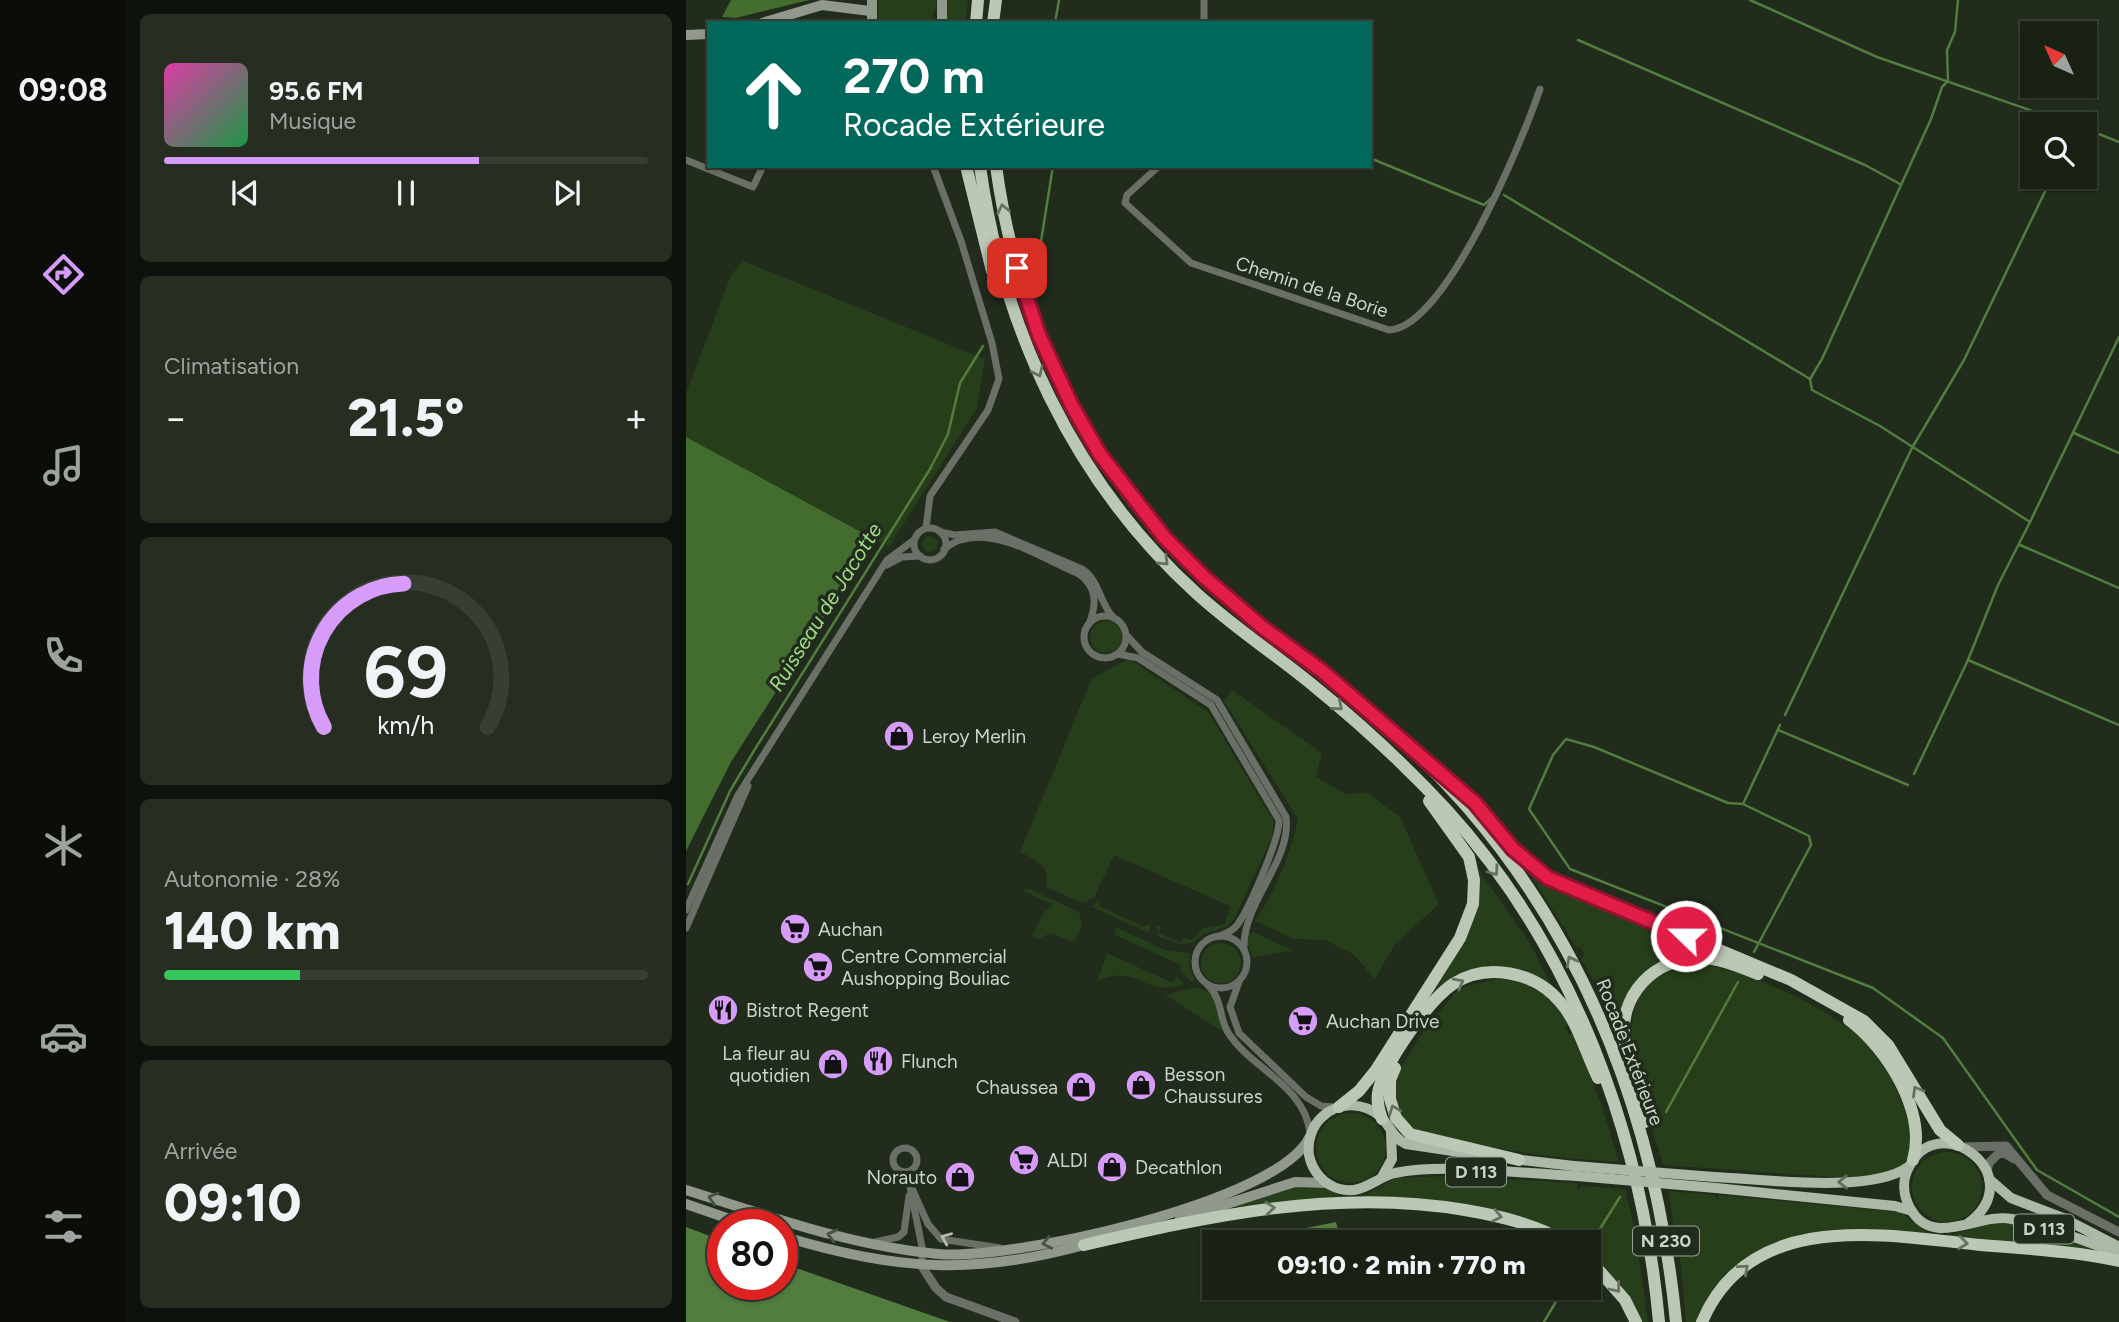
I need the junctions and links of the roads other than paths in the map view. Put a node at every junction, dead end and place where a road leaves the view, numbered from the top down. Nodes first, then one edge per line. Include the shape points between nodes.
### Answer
1 (942, 0) edge
2 (978, 0) edge
3 (996, 0) edge
4 (1204, 0) edge
5 (871, 5) edge
6 (769, 21) edge
7 (942, 21) edge
8 (976, 21) edge
9 (993, 21) edge
10 (1204, 21) edge
11 (707, 34) edge
12 (686, 35) edge
13 (1540, 89) dead end
14 (686, 160) edge
15 (762, 168) edge
16 (934, 168) edge
17 (966, 168) edge
18 (979, 168) edge
19 (996, 168) edge
20 (1158, 168) edge
21 (1024, 344) junction
22 (926, 528) junction
23 (940, 531) junction
24 (914, 540) junction
25 (944, 549) junction
26 (920, 556) junction
27 (882, 570) junction
28 (1113, 617) junction
29 (1089, 624) junction
30 (1127, 636) junction
31 (1118, 654) junction
32 (1408, 745) junction
33 (1394, 757) junction
34 (750, 779) junction
35 (686, 910) edge
36 (686, 928) edge
37 (1219, 936) junction
38 (1244, 949) junction
39 (1239, 982) junction
40 (1208, 985) junction
41 (1431, 1007) junction
42 (1339, 1107) junction
43 (1382, 1118) junction
44 (1391, 1132) junction
45 (1310, 1137) junction
46 (1961, 1146) junction
47 (1630, 1154) junction
48 (1519, 1160) junction
49 (1651, 1160) junction
50 (1911, 1164) junction
51 (2020, 1165) junction
52 (1575, 1171) junction
53 (908, 1172) dead end
54 (1988, 1174) junction
55 (1377, 1181) junction
56 (1715, 1182) junction
57 (1327, 1183) junction
58 (910, 1184) junction
59 (686, 1190) edge
60 (686, 1204) edge
61 (707, 1211) edge
62 (1912, 1211) junction
63 (1967, 1224) junction
64 (1539, 1230) edge
65 (2119, 1232) edge
66 (798, 1241) edge
67 (867, 1243) junction
68 (1084, 1245) junction
69 (2119, 1247) edge
70 (1011, 1250) junction
71 (923, 1252) junction
72 (2119, 1253) edge
73 (2119, 1261) edge
74 (922, 1265) junction
75 (1601, 1273) edge
76 (1015, 1322) edge
77 (1636, 1322) edge
78 (1658, 1322) edge
79 (1676, 1322) edge
80 (1702, 1322) edge

1 - 7 main road
2 - 8 highway
3 - 9 highway
4 - 10 street
5 - 6 main road via 822,5
11 - 12 main road
13 - 20 street, Chemin de la Borie via 1498,193 1469,244 1420,313 1401,329 1389,330 1191,263 1125,203 1127,195
14 - 15 street via 753,187
16 - 22 street via 961,241 999,379 988,410 933,490
17 - 21 highway via 985,252
18 - 21 highway, N 230 via 994,250
32 -> 19 highway, Rocade Extérieure / N 230 via 1204,577 1164,537 1099,453 1039,335 1010,242
21 -> 33 highway, N 230 via 1084,459 1153,550 1194,592 1312,684
22 - 23 street
22 - 24 street
23 - 25 street
23 - 28 street via 955,535 995,532 1082,569 1094,580
24 - 26 street
24 - 27 street via 891,556
25 - 26 street via 933,559
25 - 29 street via 956,541 993,537 1079,574 1094,593
26 - 27 street via 898,558
27 - 34 street
28 - 29 street via 1100,616
28 - 30 street via 1123,624
29 - 31 street via 1084,638 1092,653 1105,658
30 - 31 street
30 - 38 street via 1142,652 1217,700 1286,817 1285,837 1246,926
31 - 37 street via 1138,659 1211,705 1279,820 1274,844 1242,916 1230,932
46 -> 32 highway via 1940,1130 1888,1045 1864,1021 1791,979 1548,878 1513,849 1475,803
49 -> 32 highway, Rocade Extérieure / N 230 via 1608,1036 1561,942 1468,808
33 - 42 highway via 1465,847 1474,880 1473,904 1460,938 1376,1070
33 -> 47 highway, N 230 via 1466,832 1546,948 1610,1086
34 - 35 street via 738,795
34 - 36 street
37 - 38 street via 1233,939
37 - 40 street via 1203,943 1196,956 1197,972
38 - 39 street via 1247,966
39 - 40 street via 1223,988
39 - 42 street via 1230,1007 1239,1033 1306,1097 1321,1106
40 - 45 street via 1219,997 1228,1033 1292,1095 1305,1114
41 - 43 highway via 1384,1076 1377,1099
41 -> 47 highway via 1453,985 1480,974 1512,974 1550,991 1570,1016
48 -> 41 highway via 1418,1137 1396,1118 1391,1080
42 - 43 main road via 1362,1107
42 - 45 main road via 1320,1119
43 - 44 main road
44 - 48 main road, D 113 via 1398,1140 1417,1146
44 - 55 main road via 1392,1158
45 - 57 main road via 1311,1163
45 -> 70 main road via 1303,1149 1276,1170 1227,1194 1144,1220
46 - 50 main road via 1933,1146
46 - 51 street via 2006,1146
46 - 54 main road via 1981,1161
47 - 78 highway, N 230 via 1653,1266
48 - 52 main road, D 113
49 - 50 highway via 1625,1038 1628,1006 1633,993 1653,972 1682,959 1698,958 1727,962 1787,987 1844,1017 1870,1037 1891,1064 1904,1095 1917,1138
49 - 79 highway, Rocade Extérieure / N 230 via 1670,1260
50 -> 56 main road, D 113 via 1891,1177 1863,1181
50 - 62 main road via 1904,1190
51 - 54 street via 2010,1156 1998,1154 1989,1163
51 - 65 street via 2047,1195
52 - 55 main road, D 113 via 1423,1171 1391,1174
52 - 56 main road, D 113, bridge
53 - 58 street
54 - 63 main road via 1987,1199
54 - 69 main road, D 113 via 1995,1187 2011,1198
55 - 57 main road via 1353,1191
56 - 62 main road, D 113
57 - 68 main road via 1295,1182
58 - 67 street via 904,1232
70 -> 58 street via 941,1239 928,1224
58 - 71 street
67 -> 59 main road
60 - 61 main road
62 - 63 main road via 1943,1229
63 - 72 main road, D 113 via 1992,1217 2013,1219
68 -> 64 highway via 1234,1212 1391,1202 1494,1215
66 - 74 main road
67 - 71 main road
68 - 74 main road via 986,1265
70 - 71 main road via 961,1255
71 - 74 street
80 -> 73 highway via 1714,1300 1743,1269 1774,1250 1814,1237 1891,1236
74 - 76 street via 946,1297
75 -> 77 highway via 1625,1300

